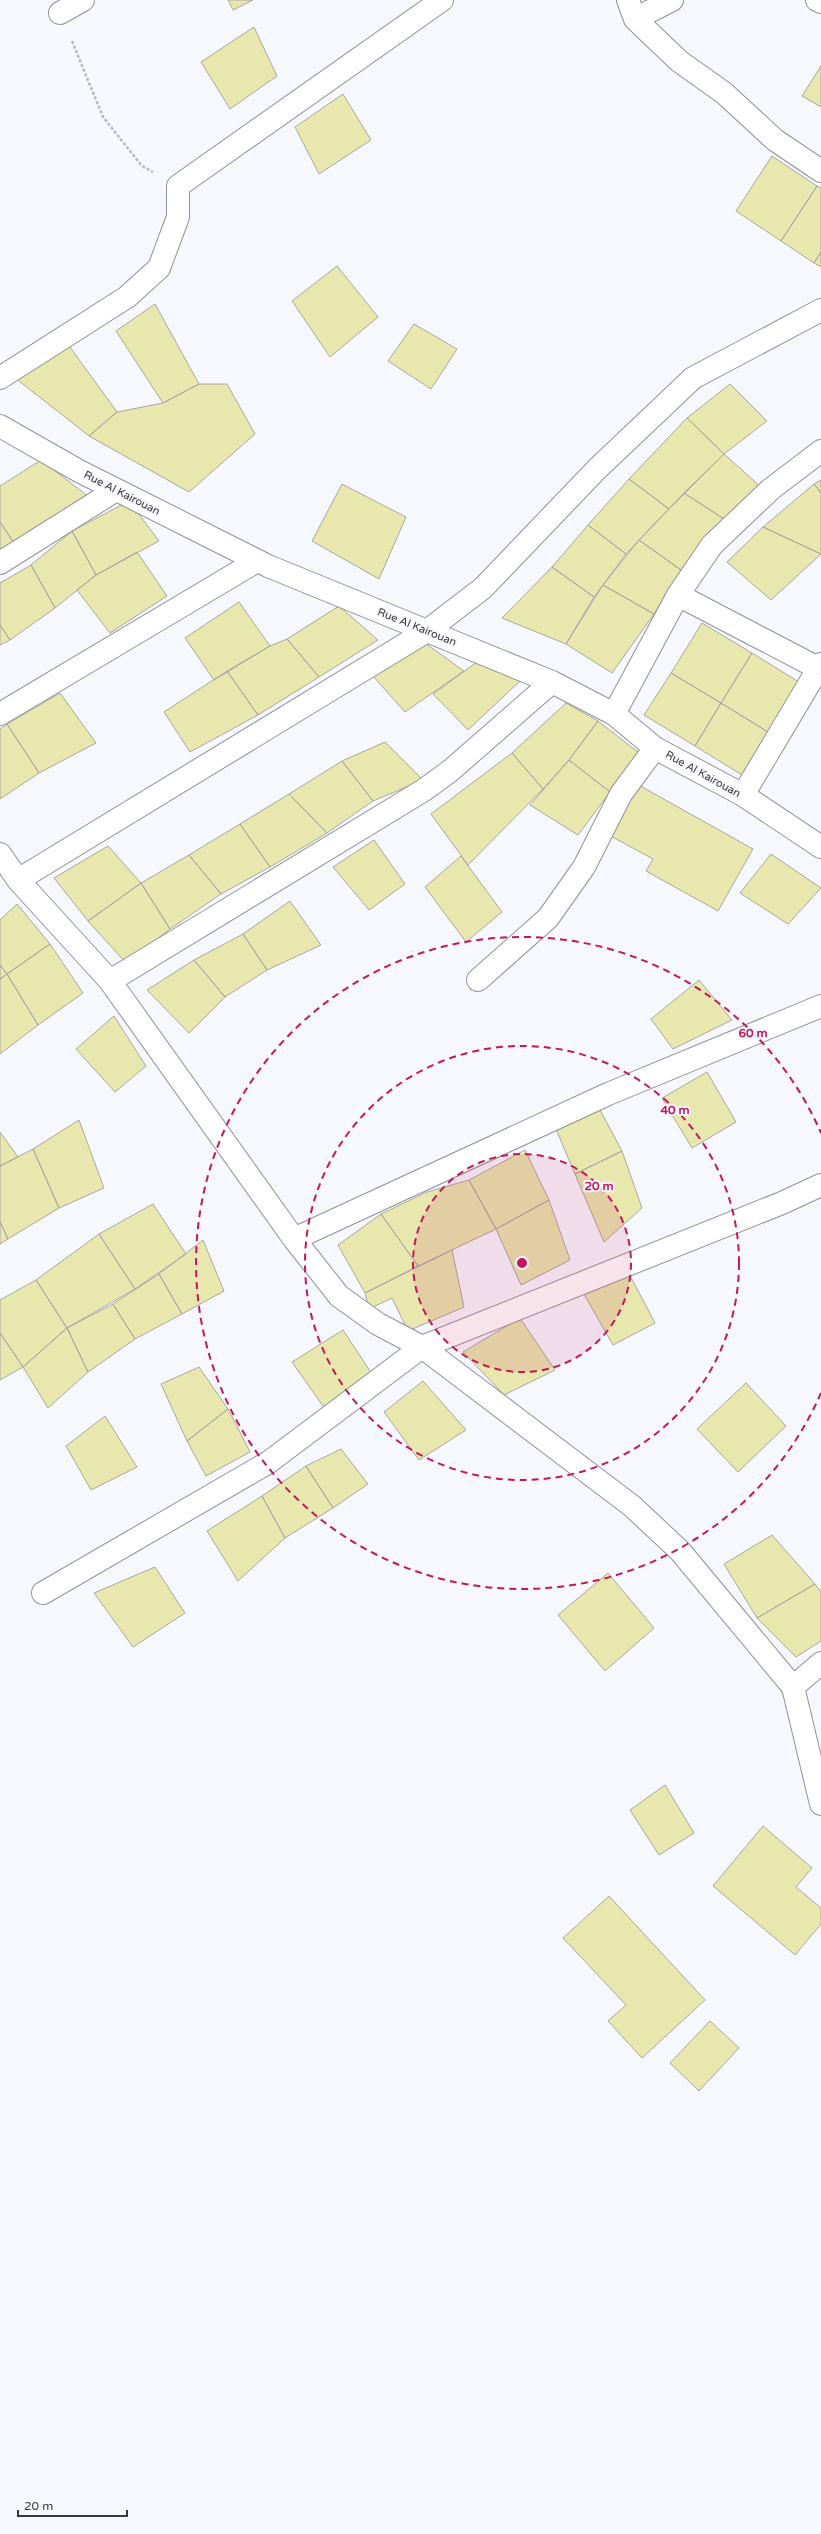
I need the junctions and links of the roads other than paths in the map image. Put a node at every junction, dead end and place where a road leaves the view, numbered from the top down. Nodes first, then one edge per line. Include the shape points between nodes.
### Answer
1 (83, 0) edge
2 (442, 0) edge
3 (672, 0) edge
4 (817, 0) edge
5 (821, 2) edge
6 (632, 9) edge
7 (60, 13) road end
8 (821, 171) edge
9 (821, 310) edge
10 (0, 378) edge
11 (0, 426) edge
12 (821, 451) edge
13 (116, 490) junction
14 (257, 561) junction
15 (0, 564) edge
16 (678, 595) junction
17 (427, 631) junction
18 (819, 666) edge
19 (552, 682) junction
20 (0, 714) edge
21 (614, 714) junction
22 (655, 748) junction
23 (743, 795) junction
24 (821, 847) edge
25 (0, 854) edge
26 (18, 880) junction
27 (478, 980) dead end
28 (110, 981) junction
29 (821, 1006) edge
30 (821, 1185) edge
31 (294, 1240) junction
32 (422, 1347) junction
33 (43, 1593) dead end
34 (821, 1663) edge
35 (793, 1687) junction
36 (821, 1804) edge

1 - 7 street
2 - 10 street via 178,186 178,217 159,268 126,297
3 - 6 street
4 - 5 street
6 - 8 street via 679,61 724,93 775,140
9 - 17 street via 693,378 597,469 483,588
11 - 13 street, Rue Al Kairouan
12 - 16 street via 770,489 712,545
13 - 14 street, Rue Al Kairouan
13 - 15 street
14 - 17 street, Rue Al Kairouan
14 - 20 street
16 - 18 street
16 - 21 street
17 - 19 street, Rue Al Kairouan
17 - 26 street
18 - 23 street
19 - 21 street, Rue Al Kairouan
19 - 28 street via 450,771 424,790
21 - 22 street, Rue Al Kairouan
22 - 23 street, Rue Al Kairouan
22 - 27 street via 621,794 584,867 548,918
23 - 24 street, Rue Al Kairouan
25 - 26 street
26 - 28 street
28 - 31 street
29 - 31 street via 608,1094
30 - 32 street via 782,1203
31 - 32 street via 339,1296 378,1324
32 - 33 street via 269,1462
32 - 35 street via 632,1506 680,1551
34 - 35 street
35 - 36 street

